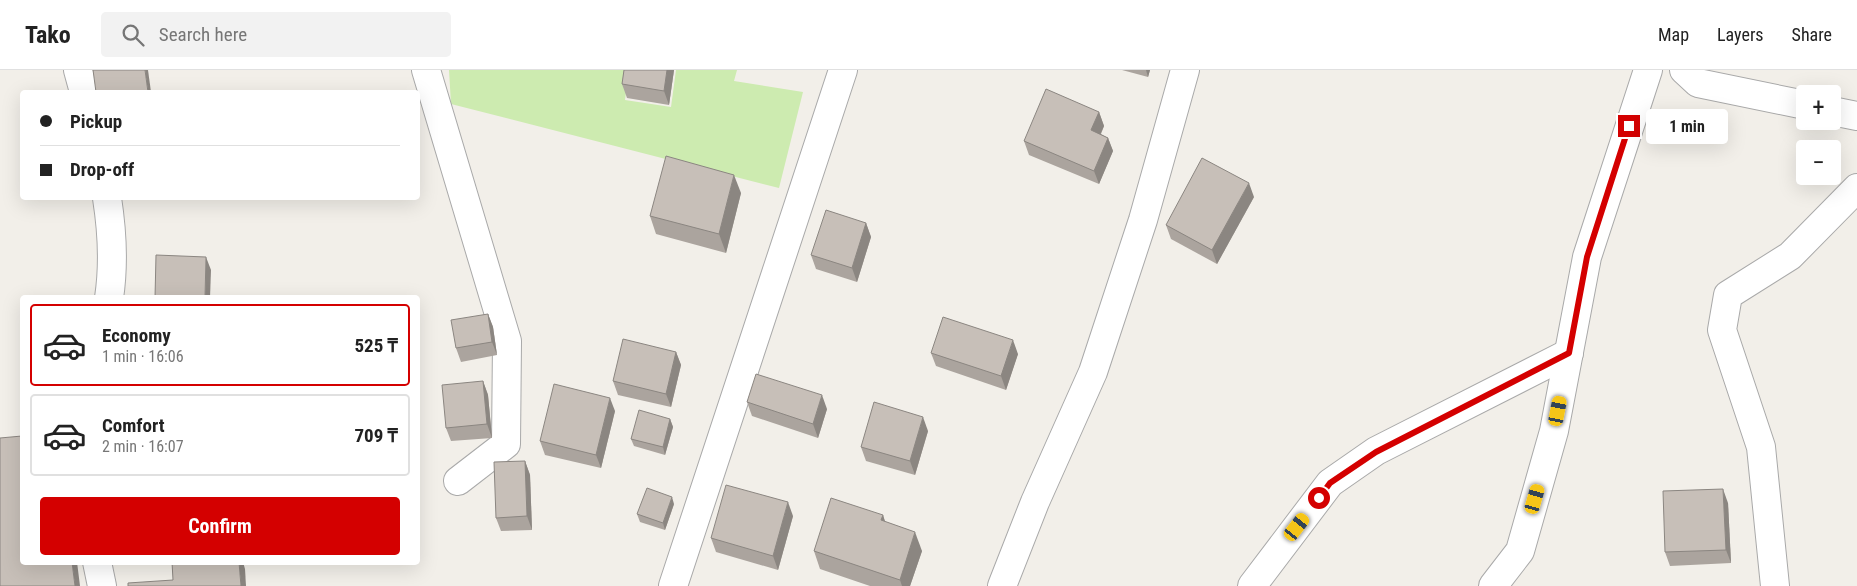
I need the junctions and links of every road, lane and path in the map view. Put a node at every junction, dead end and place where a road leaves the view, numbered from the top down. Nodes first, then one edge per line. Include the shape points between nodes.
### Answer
1 (78, 70) edge
2 (426, 70) edge
3 (843, 70) edge
4 (1186, 70) edge
5 (1648, 70) edge
6 (1684, 70) edge
7 (83, 90) edge
8 (1796, 103) edge
9 (1841, 113) edge
10 (1857, 116) edge
11 (1857, 188) edge
12 (107, 200) edge
13 (110, 295) edge
14 (1569, 353) junction
15 (458, 481) dead end
16 (98, 565) edge
17 (102, 586) edge
18 (673, 586) edge
19 (1002, 586) edge
20 (1252, 586) edge
21 (1493, 586) edge
22 (1775, 586) edge

1 - 7 street
2 - 15 street via 507,342 506,444
3 - 18 street
4 - 19 street via 1143,220 1093,372 1035,502
5 - 14 street via 1587,257
6 - 8 street via 1698,83
9 - 10 street
11 - 22 street via 1790,256 1728,295 1722,330 1761,448
12 - 13 street via 112,263
14 - 20 street via 1376,452 1330,483
14 - 21 street via 1554,431 1520,551
16 - 17 street

